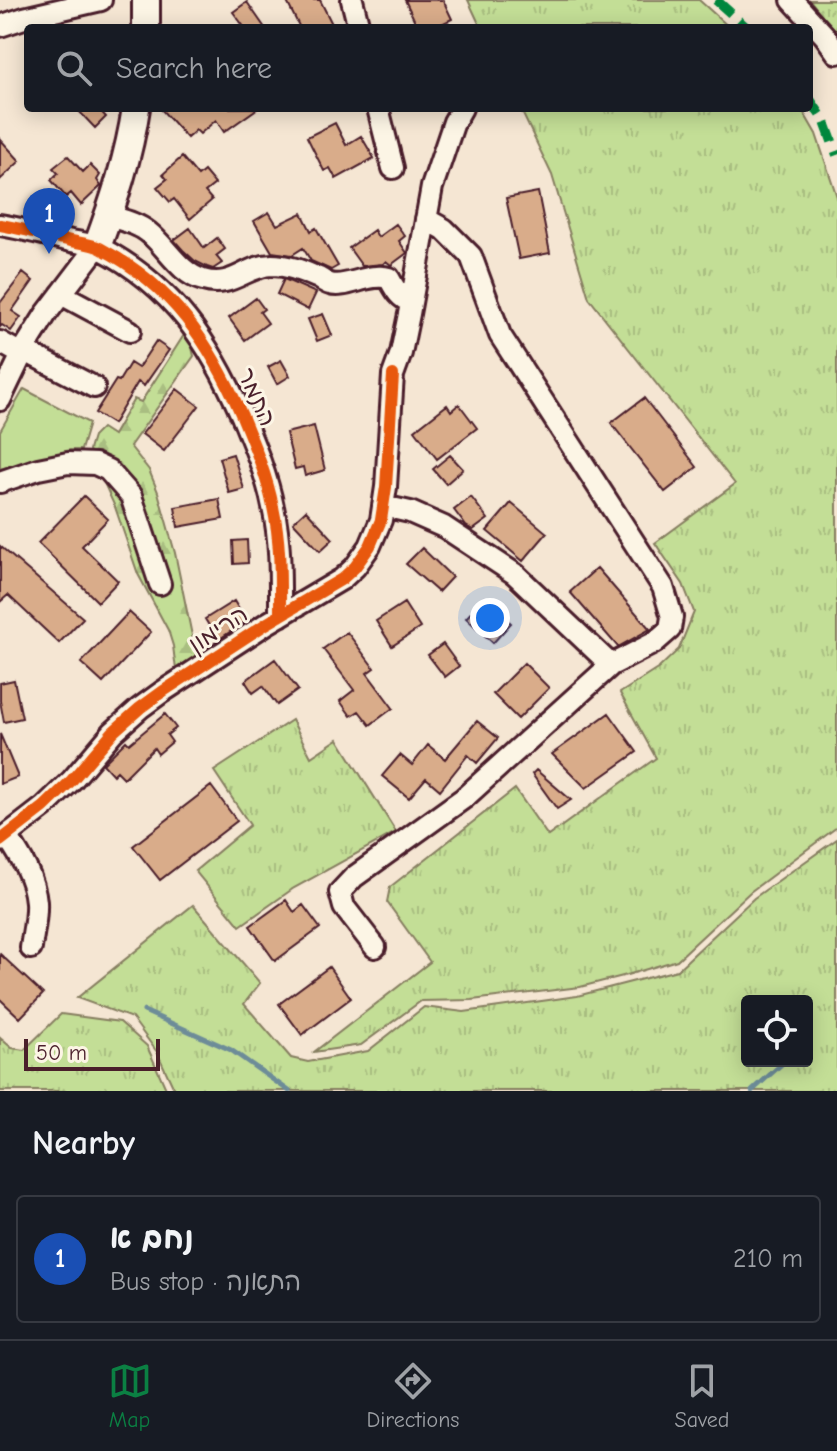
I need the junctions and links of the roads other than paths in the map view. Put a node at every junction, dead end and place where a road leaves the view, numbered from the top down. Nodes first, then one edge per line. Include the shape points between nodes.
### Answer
1 (101, 0) edge
2 (146, 0) edge
3 (352, 0) edge
4 (792, 0) edge
5 (146, 24) edge
6 (358, 24) edge
7 (0, 26) edge
8 (837, 53) edge
9 (135, 112) edge
10 (379, 112) edge
11 (460, 112) edge
12 (393, 168) dead end
13 (109, 216) junction
14 (426, 219) junction
15 (0, 225) edge
16 (97, 247) junction
17 (61, 294) junction
18 (411, 302) junction
19 (130, 331) dead end
20 (0, 342) edge
21 (22, 352) junction
22 (94, 387) dead end
23 (0, 400) edge
24 (0, 482) edge
25 (383, 506) junction
26 (160, 584) dead end
27 (280, 616) junction
28 (611, 665) junction
29 (4, 838) edge
30 (375, 947) dead end
31 (31, 948) dead end

1 - 7 street
2 - 5 main road
3 - 6 street
4 - 8 street
9 - 13 main road
10 - 12 street
11 - 14 street, הרימון
13 - 16 main road
13 - 18 street via 143,229 202,280 229,282 271,265 289,266 331,285 380,275
14 - 18 street, הרימון
14 - 28 street via 471,256 500,335 663,587 670,629
15 - 16 street, התמר
16 - 17 street
16 - 27 street, התמר via 153,282 177,305 224,375 274,508
17 - 19 street
17 - 21 street
18 - 25 street, הרימון via 393,375
20 - 21 street
21 - 22 street
21 - 23 street
24 - 26 street via 68,463 108,470 131,496
25 - 27 street, הרימון via 370,546 355,567
25 - 28 street via 444,527 515,574
27 - 29 street, הרימון via 140,708 44,807
28 - 30 street via 464,798 340,892 344,907
29 - 31 street via 34,888

